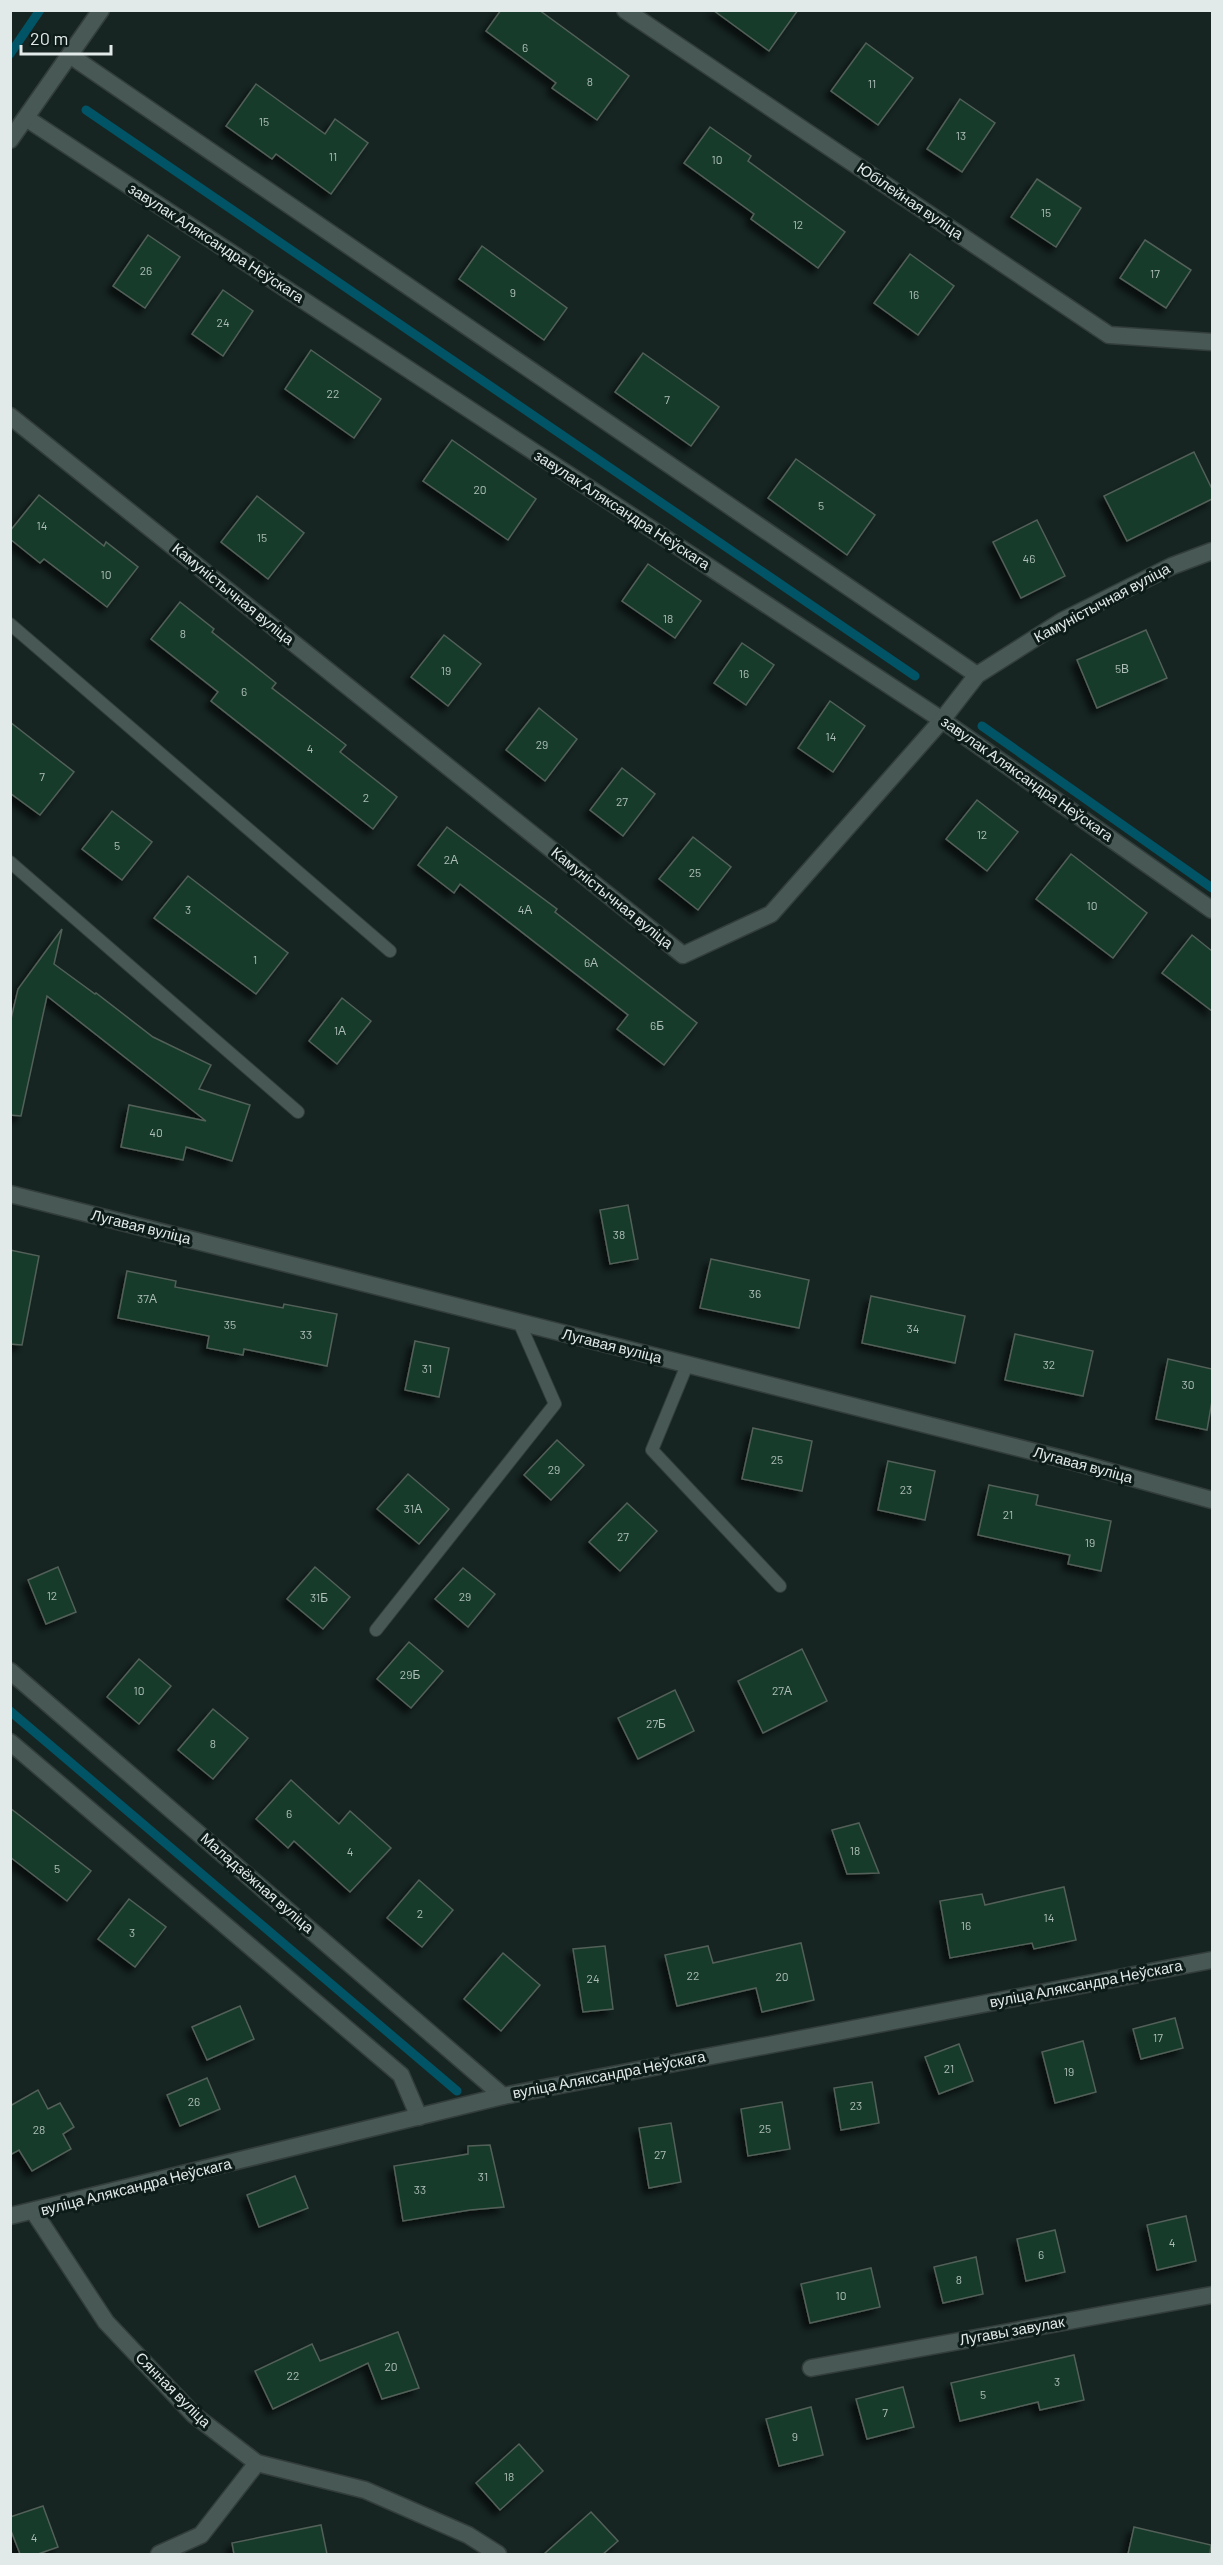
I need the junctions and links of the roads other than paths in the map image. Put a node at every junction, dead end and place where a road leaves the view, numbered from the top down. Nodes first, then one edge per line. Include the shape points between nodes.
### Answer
1 (101, 10) edge
2 (625, 10) edge
3 (71, 56) junction
4 (27, 118) junction
5 (10, 140) edge
6 (1212, 342) edge
7 (10, 416) edge
8 (1212, 551) edge
9 (10, 624) edge
10 (977, 675) junction
11 (942, 720) junction
12 (10, 862) edge
13 (1212, 910) edge
14 (390, 951) dead end
15 (298, 1112) dead end
16 (10, 1194) edge
17 (519, 1322) junction
18 (687, 1365) junction
19 (1212, 1500) edge
20 (780, 1586) dead end
21 (376, 1630) dead end
22 (10, 1671) edge
23 (10, 1742) edge
24 (1212, 1960) edge
25 (503, 2096) junction
26 (418, 2116) junction
27 (34, 2212) junction
28 (10, 2216) edge
29 (1212, 2295) edge
30 (811, 2368) dead end
31 (257, 2463) junction
32 (159, 2554) edge
33 (498, 2554) edge

1 - 3 street
2 - 6 street, Юбілейная вуліца via 1109,335
3 - 4 street
3 - 10 street
4 - 5 street
4 - 11 street, завулак Аляксандра Неўскага
7 - 11 street, Камуністычная вуліца via 683,955 771,914
8 - 10 street, Камуністычная вуліца via 1172,566 1062,621
9 - 14 lane
10 - 11 street, Камуністычная вуліца
11 - 13 street, завулак Аляксандра Неўскага
12 - 15 lane
16 - 17 street, Лугавая вуліца
17 - 18 street, Лугавая вуліца
17 - 21 lane via 555,1404
18 - 19 street, Лугавая вуліца
18 - 20 lane via 652,1450
22 - 25 street, Маладзёжная вуліца
23 - 26 street via 401,2075
24 - 25 street, вуліца Аляксандра Неўскага
25 - 26 street, вуліца Аляксандра Неўскага
26 - 27 street, вуліца Аляксандра Неўскага
27 - 28 street, вуліца Аляксандра Неўскага
27 - 31 street, Сянная вуліца via 106,2322 194,2415
29 - 30 street, Лугавы завулак
31 - 32 street via 201,2535
31 - 33 street, Сянная вуліца via 365,2490 468,2535

